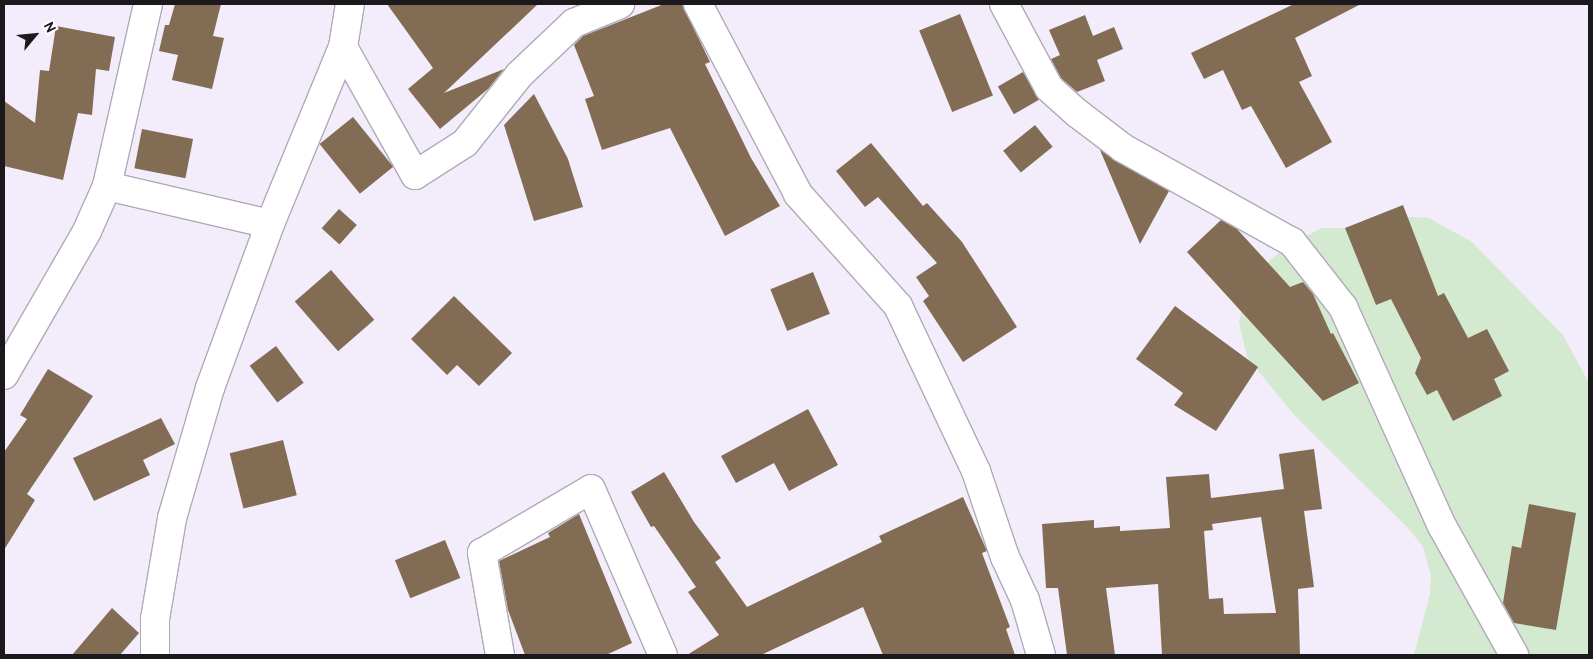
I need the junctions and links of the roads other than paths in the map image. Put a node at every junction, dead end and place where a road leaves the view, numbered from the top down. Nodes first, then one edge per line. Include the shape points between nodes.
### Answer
1 (148, 4) edge
2 (350, 4) edge
3 (620, 4) edge
4 (698, 4) edge
5 (1004, 4) edge
6 (343, 48) junction
7 (106, 186) junction
8 (270, 224) junction
9 (4, 374) edge
10 (154, 655) edge
11 (500, 655) edge
12 (663, 655) edge
13 (1040, 655) edge
14 (1514, 655) edge

1 - 7 street
2 - 6 street
3 - 6 street via 574,23 518,74 465,143 415,175
4 - 13 street via 798,194 898,306 976,471 1005,557 1025,600
5 - 14 street via 1049,88 1123,148 1292,242 1343,307 1442,526
6 - 8 street
7 - 8 street
7 - 9 street via 87,231
8 - 10 street via 210,388 172,518 155,619
11 - 12 street via 482,553 591,489

